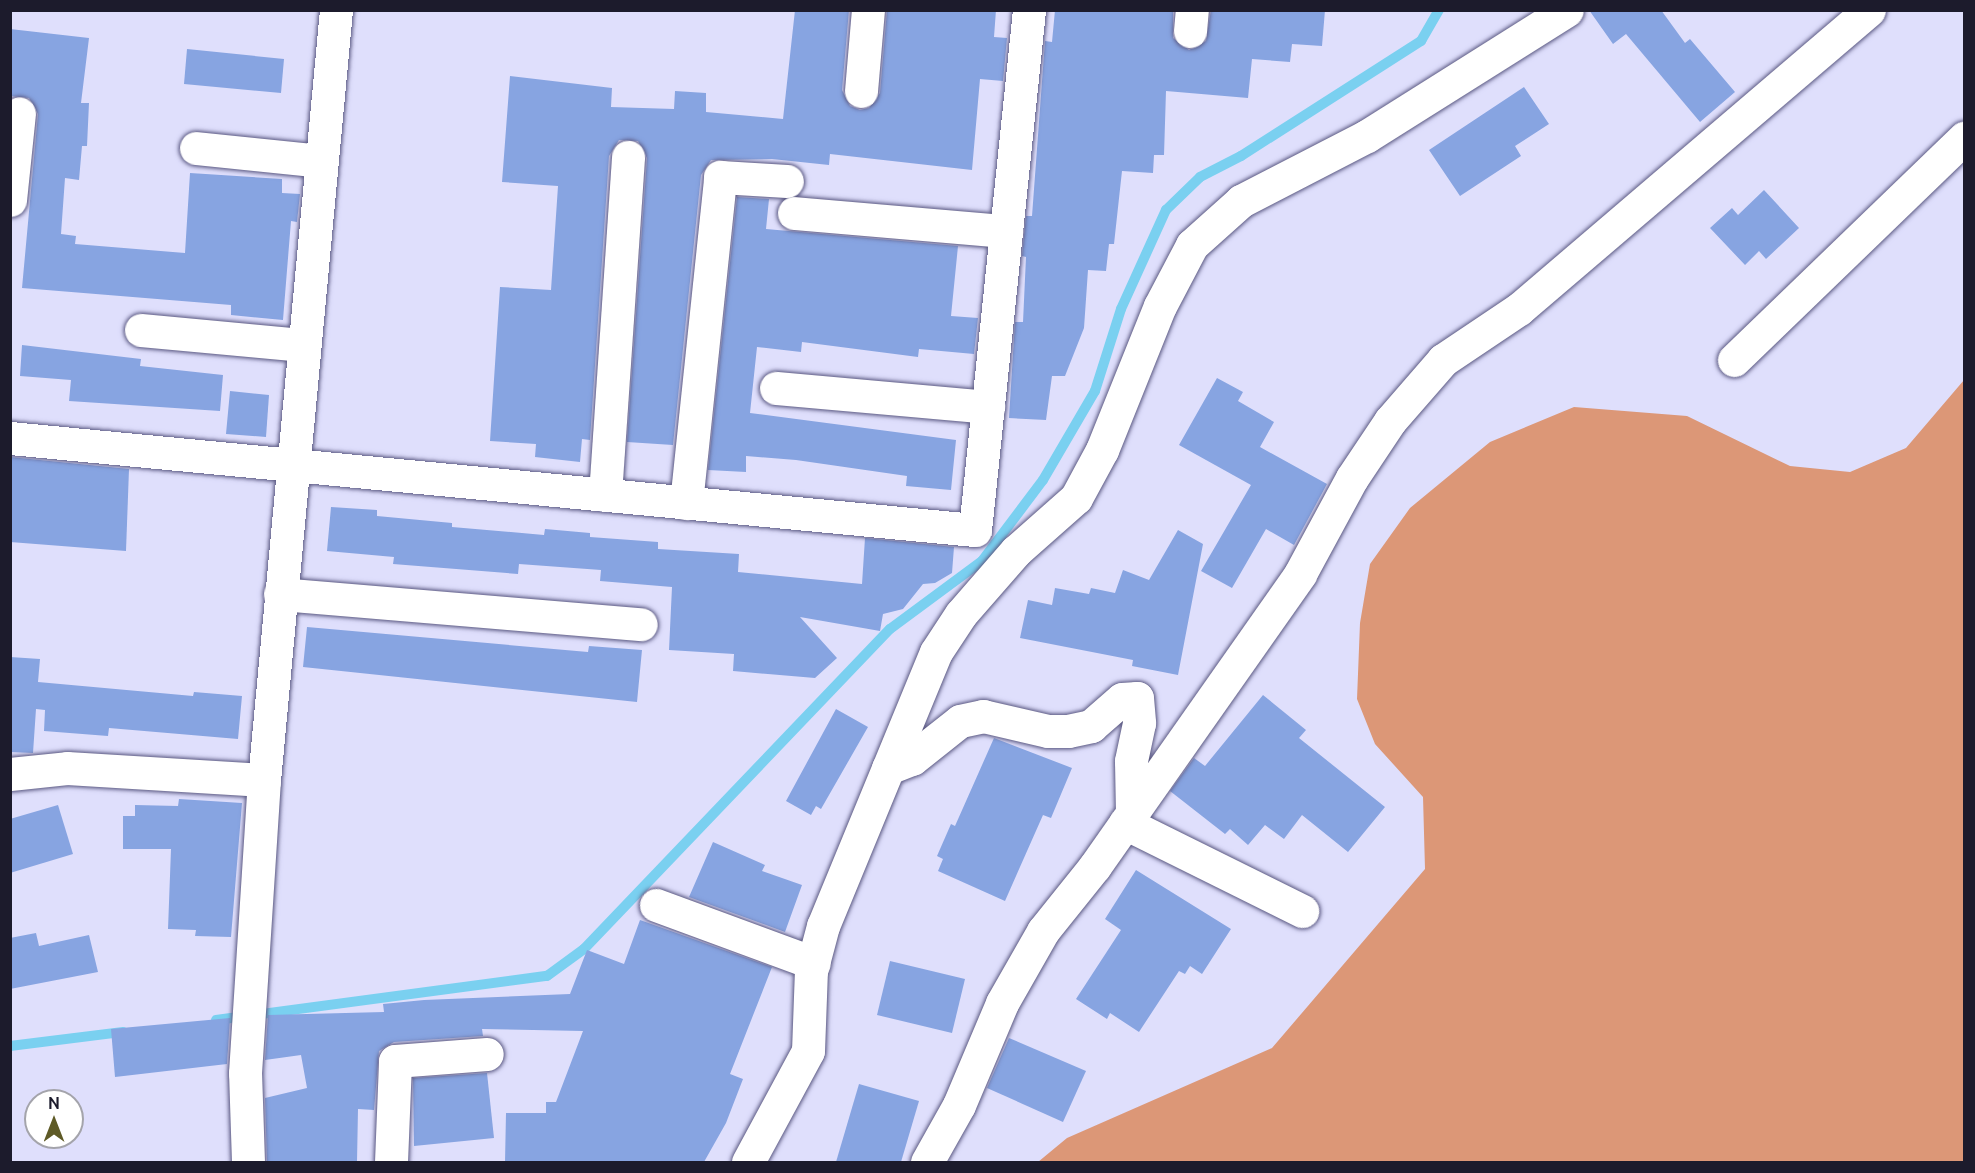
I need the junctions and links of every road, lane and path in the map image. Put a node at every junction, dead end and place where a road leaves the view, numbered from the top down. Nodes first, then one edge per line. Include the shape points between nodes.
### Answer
1 (336, 10) edge
2 (868, 10) edge
3 (1029, 10) edge
4 (1568, 10) edge
5 (1869, 10) edge
6 (861, 91) dead end
7 (19, 112) dead end
8 (1965, 138) edge
9 (195, 148) dead end
10 (628, 157) dead end
11 (321, 161) junction
12 (787, 181) dead end
13 (10, 200) edge
14 (794, 213) dead end
15 (1006, 231) junction
16 (141, 330) dead end
17 (303, 345) junction
18 (1734, 360) dead end
19 (776, 388) dead end
20 (988, 407) junction
21 (10, 438) edge
22 (290, 466) junction
23 (605, 495) junction
24 (686, 503) junction
25 (975, 530) junction
26 (1016, 551) junction
27 (280, 594) junction
28 (641, 624) dead end
29 (888, 768) junction
30 (10, 774) edge
31 (264, 780) junction
32 (1129, 818) junction
33 (656, 905) dead end
34 (1302, 911) dead end
35 (814, 963) junction
36 (487, 1054) dead end
37 (248, 1162) edge
38 (391, 1162) edge
39 (748, 1162) edge
40 (927, 1162) edge

1 - 11 street
2 - 6 street
3 - 15 street
4 - 26 street via 1367,136 1241,201 1192,245 1160,306 1102,450 1076,498
5 - 32 street via 1519,309 1443,360 1390,421 1352,478 1300,574
7 - 13 street
8 - 18 street
9 - 11 street
10 - 23 street
11 - 17 street
12 - 24 street via 720,177
14 - 15 street
15 - 20 street
16 - 17 street
17 - 22 street
19 - 20 street
20 - 25 street
21 - 22 street
22 - 23 street
22 - 27 street
23 - 24 street
24 - 25 street
25 - 26 street
26 - 29 street via 961,614 936,652
27 - 28 street
27 - 31 street
29 - 32 street via 912,759 960,721 983,716 1048,731 1068,731 1091,726 1122,699 1137,698 1139,723 1131,761
29 - 35 street via 823,926
30 - 31 street via 67,768
31 - 37 street via 245,1073
32 - 34 street
32 - 40 street via 1043,931 1002,1003 959,1105
33 - 35 street
35 - 39 street via 808,1051
36 - 38 street via 395,1061

